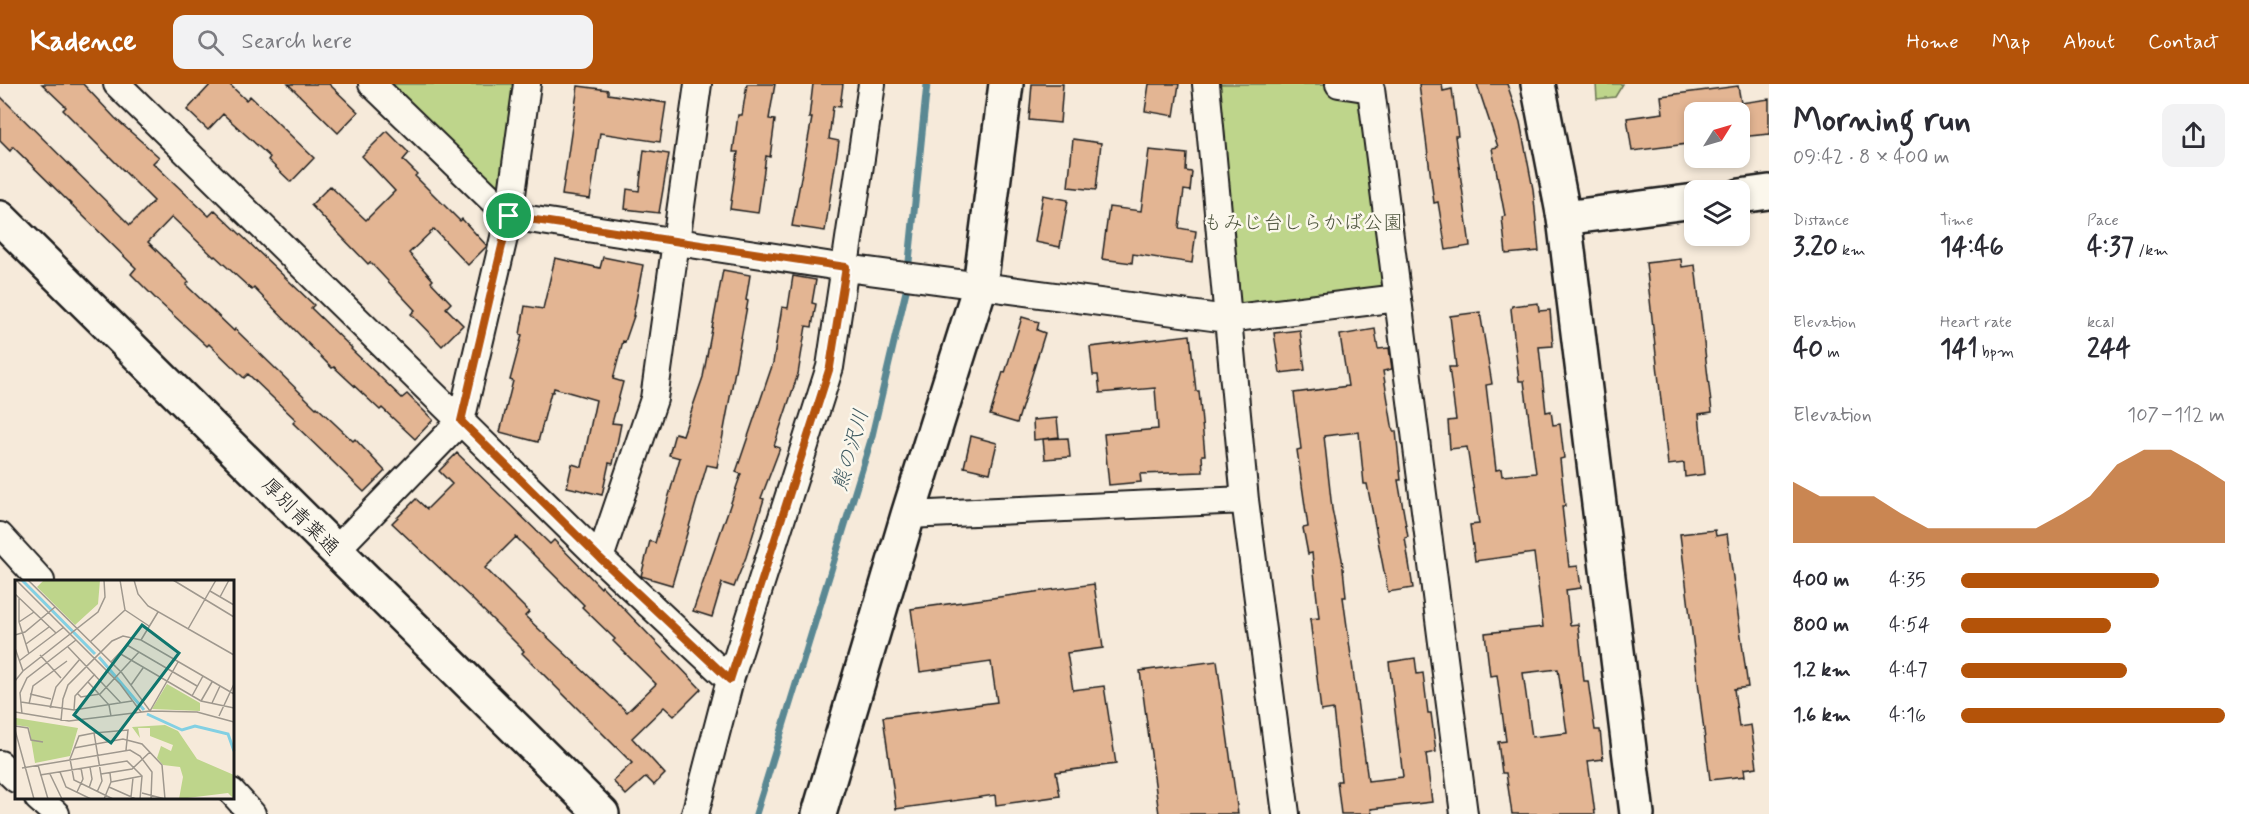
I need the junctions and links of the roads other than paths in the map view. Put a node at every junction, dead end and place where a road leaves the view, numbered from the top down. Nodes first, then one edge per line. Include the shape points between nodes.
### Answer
1 (117, 84) edge
2 (372, 84) edge
3 (527, 84) edge
4 (698, 84) edge
5 (872, 84) edge
6 (1006, 84) edge
7 (1206, 84) edge
8 (1339, 84) edge
9 (1538, 84) edge
10 (1769, 192) edge
11 (1750, 195) edge
12 (1684, 202) edge
13 (509, 216) junction
14 (0, 218) edge
15 (1563, 218) junction
16 (677, 243) junction
17 (846, 267) junction
18 (967, 285) junction
19 (1398, 298) junction
20 (1227, 319) junction
21 (461, 421) junction
22 (1245, 500) junction
23 (908, 515) junction
24 (0, 536) edge
25 (335, 550) junction
26 (600, 558) junction
27 (39, 580) edge
28 (730, 680) junction
29 (0, 764) edge
30 (15, 777) edge
31 (234, 794) edge
32 (39, 799) edge
33 (56, 814) edge
34 (252, 814) edge
35 (602, 814) edge
36 (694, 814) edge
37 (819, 814) edge
38 (1286, 814) edge
39 (1464, 814) edge
40 (1637, 814) edge

1 - 21 street
2 - 13 street
3 - 13 street
4 - 16 street
5 - 17 street
6 - 18 street
7 - 20 street
8 - 19 street via 1371,89
9 - 15 street
10 - 11 street
12 - 15 street
13 - 16 street
13 - 21 street
14 - 25 street, 厚別青葉通
15 - 40 street
16 - 17 street
16 - 26 street via 654,399
17 - 18 street
17 - 28 street via 830,367
18 - 20 street
18 - 23 street
19 - 20 street
19 - 39 street
20 - 22 street
21 - 25 street
21 - 26 street
22 - 23 street
22 - 38 street
23 - 37 street
24 - 27 street
25 - 35 street, 厚別青葉通
26 - 28 street
28 - 36 street
29 - 30 street
31 - 34 street
32 - 33 street

